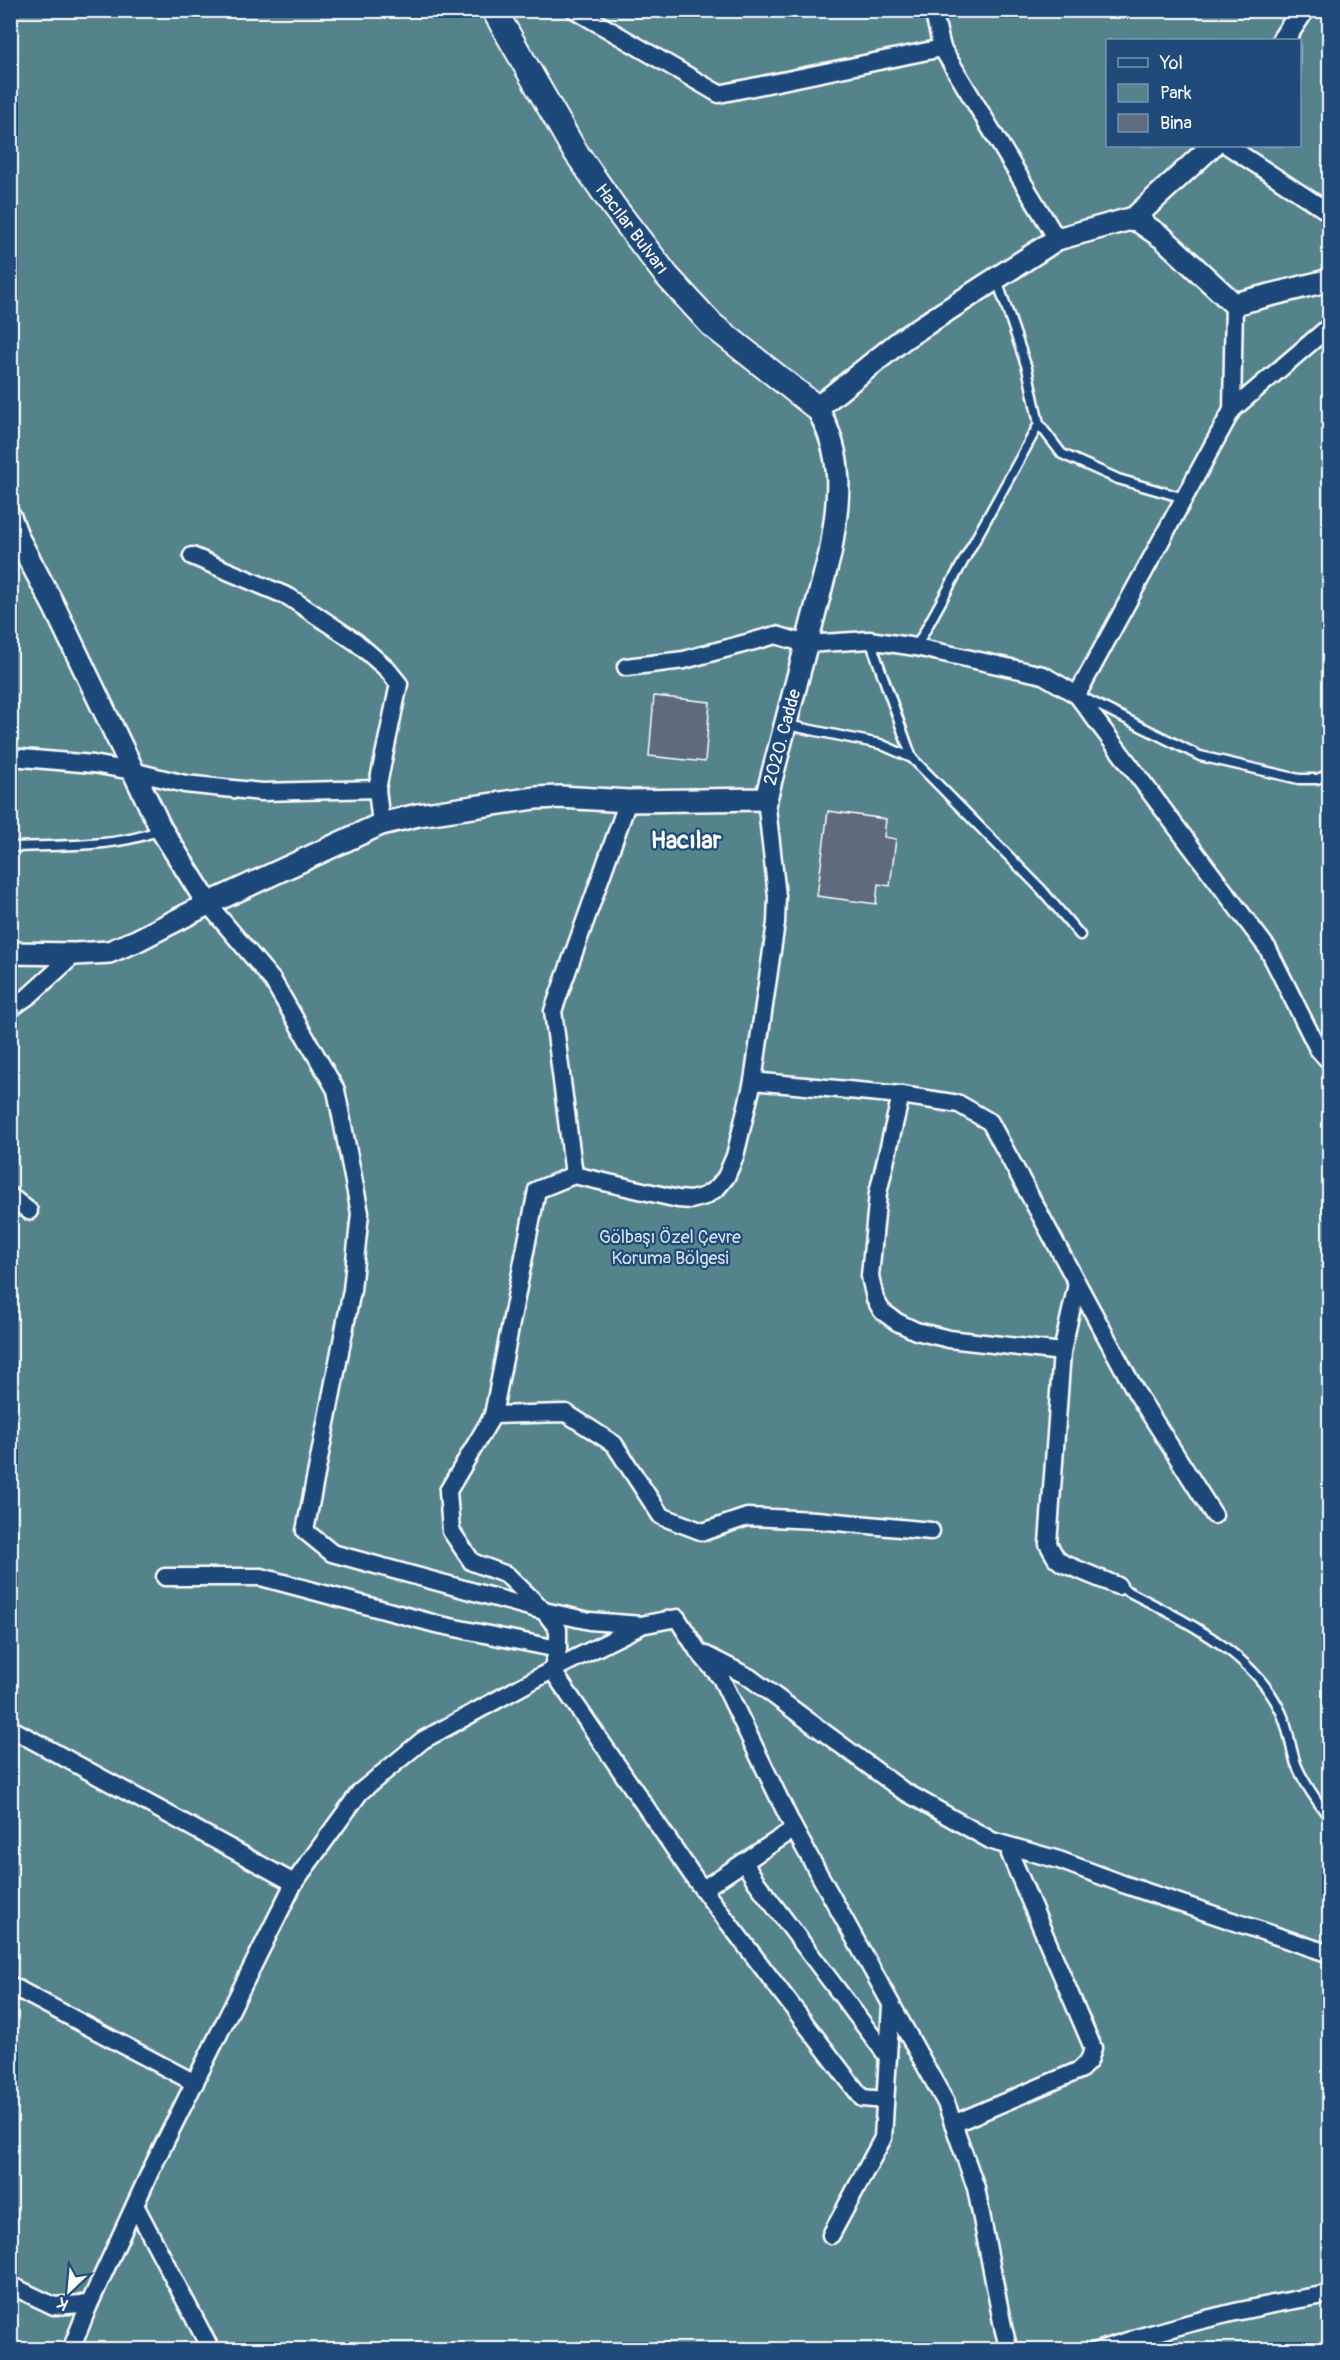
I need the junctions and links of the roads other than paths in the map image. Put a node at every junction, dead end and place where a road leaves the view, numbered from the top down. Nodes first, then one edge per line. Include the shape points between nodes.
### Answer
1 (494, 10) edge
2 (575, 10) edge
3 (933, 10) edge
4 (1303, 10) edge
5 (1284, 39) edge
6 (942, 48) junction
7 (1211, 147) edge
8 (1230, 147) edge
9 (1329, 213) edge
10 (1134, 218) junction
11 (1057, 238) junction
12 (996, 278) junction
13 (1329, 280) edge
14 (1234, 304) junction
15 (1329, 326) edge
16 (817, 408) junction
17 (1232, 410) junction
18 (1039, 424) junction
19 (1184, 498) junction
20 (10, 517) edge
21 (192, 556) dead end
22 (869, 640) junction
23 (806, 644) junction
24 (916, 647) junction
25 (626, 667) dead end
26 (1077, 695) junction
27 (785, 724) junction
28 (10, 757) edge
29 (912, 758) junction
30 (132, 771) junction
31 (1329, 774) edge
32 (377, 789) junction
33 (766, 799) junction
34 (628, 801) junction
35 (381, 824) junction
36 (161, 829) junction
37 (10, 848) edge
38 (208, 904) junction
39 (1080, 935) dead end
40 (10, 953) edge
41 (75, 954) junction
42 (10, 1009) edge
43 (1329, 1062) edge
44 (753, 1081) junction
45 (901, 1095) junction
46 (574, 1175) junction
47 (10, 1196) edge
48 (28, 1211) dead end
49 (1077, 1284) junction
50 (1062, 1352) junction
51 (493, 1415) junction
52 (1214, 1515) dead end
53 (931, 1531) dead end
54 (165, 1577) dead end
55 (1118, 1586) joint
56 (544, 1611) junction
57 (641, 1625) junction
58 (558, 1649) junction
59 (698, 1651) junction
60 (552, 1670) junction
61 (10, 1728) edge
62 (1329, 1819) edge
63 (794, 1829) junction
64 (1011, 1847) junction
65 (744, 1862) junction
66 (294, 1883) junction
67 (703, 1889) junction
68 (1329, 1954) edge
69 (10, 1985) edge
70 (891, 2005) junction
71 (888, 2057) junction
72 (195, 2083) junction
73 (885, 2100) junction
74 (953, 2124) junction
75 (135, 2205) junction
76 (831, 2235) dead end
77 (10, 2285) edge
78 (1329, 2294) edge
79 (88, 2307) junction
80 (71, 2349) edge
81 (211, 2349) edge
82 (1009, 2349) edge
83 (1100, 2349) edge

1 - 16 main road, Hacılar Bulvarı via 580,158 667,276 712,325
2 - 6 street via 719,94
3 - 6 street
4 - 5 street
6 - 11 street
7 - 10 street
8 - 9 street
10 - 11 street
10 - 14 street via 1163,238
11 - 12 street
12 - 16 street via 903,339
12 - 18 lane via 1027,368
13 - 14 street
14 - 17 street
15 - 17 street
16 - 23 street, 2020. Cadde via 832,437 839,494 830,554
17 - 19 street
18 - 19 lane via 1062,454 1118,479
18 - 24 lane
19 - 26 street
20 - 30 street
21 - 32 street via 289,597 356,642 393,676 399,684
22 - 23 street
22 - 24 street
22 - 29 lane
23 - 25 street via 776,635 684,660
23 - 27 street, 2020. Cadde
24 - 26 street via 1043,675
26 - 31 lane via 1200,756 1299,779
26 - 43 street via 1268,949 1318,1049
27 - 29 lane via 880,744
27 - 33 street, 2020. Cadde
28 - 30 street
29 - 39 lane via 1041,889
30 - 32 street via 185,784 262,792
30 - 36 street
32 - 35 street
33 - 34 street
33 - 44 street, 2020. Cadde via 777,896 776,923
34 - 35 street via 535,798 451,809
34 - 46 street via 553,1011
35 - 38 street
36 - 37 lane via 118,841
36 - 38 street
38 - 41 street via 109,952
38 - 56 street via 273,981 336,1090 360,1213 352,1290 305,1531 332,1553
40 - 41 street
41 - 42 street
44 - 45 street
44 - 46 street, 2020. Cadde via 735,1156 726,1177 705,1196 678,1199
45 - 49 street via 959,1104 990,1122
45 - 50 street via 878,1193 870,1276 882,1311 916,1331 949,1339
46 - 51 street via 537,1191
47 - 48 street
49 - 50 street
49 - 52 street via 1136,1392
50 - 55 street via 1048,1544 1062,1563
51 - 53 street via 566,1413 614,1444 661,1516 703,1532 747,1517
51 - 56 street via 448,1491 451,1531 472,1562 507,1575
54 - 58 street via 261,1576 436,1624
55 - 62 lane via 1229,1649 1265,1686 1284,1718 1296,1764
56 - 57 street via 590,1621
56 - 58 street via 558,1629
57 - 59 street via 677,1618
57 - 60 street
58 - 60 street
59 - 63 street via 721,1678
59 - 64 street via 749,1677 902,1790 992,1841
60 - 66 street via 423,1740 360,1792
60 - 67 street
61 - 66 street
63 - 65 street
63 - 70 street
64 - 68 street
64 - 74 street via 1010,1854 1093,2048 1092,2055 1080,2070
65 - 67 street
65 - 71 street
66 - 72 street
67 - 73 street via 862,2098
69 - 72 street
70 - 71 street
70 - 74 street via 946,2103
71 - 73 street
72 - 75 street
73 - 76 street via 883,2138
74 - 82 street via 976,2187
75 - 79 street
75 - 81 street
77 - 79 street via 54,2306
78 - 83 street via 1155,2332
79 - 80 street

